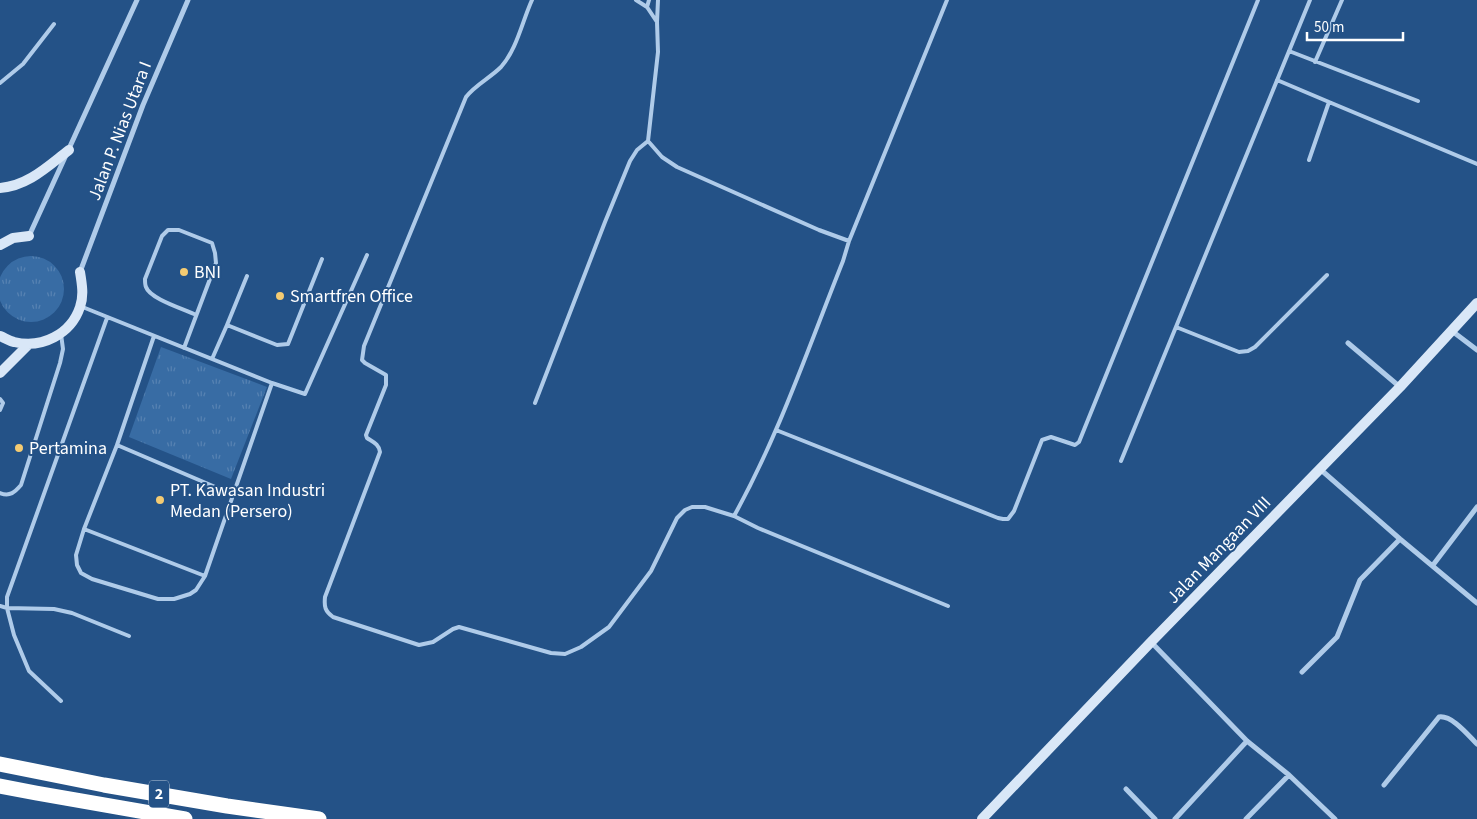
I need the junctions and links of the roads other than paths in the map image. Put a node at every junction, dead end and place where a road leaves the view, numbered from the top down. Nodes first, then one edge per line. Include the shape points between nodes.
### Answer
1 (137, 0) edge
2 (188, 0) edge
3 (532, 0) edge
4 (636, 0) edge
5 (649, 0) edge
6 (658, 0) edge
7 (947, 0) edge
8 (1258, 0) edge
9 (1310, 0) edge
10 (1342, 0) edge
11 (647, 7) junction
12 (657, 22) junction
13 (54, 24) dead end
14 (1289, 51) junction
15 (1315, 62) junction
16 (1277, 80) junction
17 (0, 84) edge
18 (1329, 102) junction
19 (1418, 102) dead end
20 (648, 141) junction
21 (69, 150) junction
22 (1308, 160) dead end
23 (1477, 164) edge
24 (0, 188) edge
25 (30, 236) joint
26 (849, 241) junction
27 (0, 244) edge
28 (366, 256) dead end
29 (322, 259) dead end
30 (80, 272) joint
31 (1327, 275) dead end
32 (247, 276) dead end
33 (1477, 303) edge
34 (80, 306) junction
35 (196, 315) junction
36 (107, 318) junction
37 (227, 325) junction
38 (1176, 328) junction
39 (1452, 331) junction
40 (61, 334) junction
41 (0, 336) edge
42 (154, 336) junction
43 (1348, 343) dead end
44 (29, 344) junction
45 (184, 348) junction
46 (1477, 350) edge
47 (212, 359) junction
48 (0, 373) edge
49 (272, 383) junction
50 (1400, 387) junction
51 (0, 398) edge
52 (535, 403) dead end
53 (0, 410) edge
54 (776, 430) junction
55 (116, 445) junction
56 (1121, 461) dead end
57 (1320, 469) junction
58 (0, 493) edge
59 (234, 494) junction
60 (1477, 507) edge
61 (734, 516) junction
62 (84, 529) junction
63 (1400, 539) junction
64 (1433, 566) junction
65 (206, 576) junction
66 (1477, 603) edge
67 (0, 606) edge
68 (948, 606) dead end
69 (7, 608) junction
70 (129, 636) dead end
71 (1151, 642) junction
72 (1302, 672) dead end
73 (61, 701) dead end
74 (1247, 740) junction
75 (1477, 744) edge
76 (0, 764) edge
77 (1289, 774) junction
78 (1384, 785) dead end
79 (0, 786) edge
80 (1126, 789) dead end
81 (184, 819) edge
82 (319, 819) edge
83 (982, 819) edge
84 (1155, 819) edge
85 (1175, 819) edge
86 (1246, 819) edge
87 (1335, 819) edge

1 - 21 street, Jalan P. Nias Utara I
2 - 30 street, Jalan P. Nias Utara I via 143,105
3 - 61 lane via 507,58 466,97 364,346 362,360 383,372 387,380 366,431 367,438 379,447 380,452 325,597 326,612 418,645 433,642 459,627 565,654 609,627 651,571 677,518 685,510 704,507
4 - 11 lane
5 - 11 lane
6 - 12 lane
7 - 26 lane
8 - 54 lane via 1079,442 1074,445 1051,437 1042,440 1008,519 1003,520
9 - 14 lane
10 - 15 lane
11 - 12 lane
12 - 20 lane via 658,52
13 - 17 lane via 23,64
14 - 15 lane
14 - 16 lane
15 - 19 lane
16 - 18 lane
16 - 38 lane
18 - 22 lane
18 - 23 lane
20 - 26 lane via 662,157 677,167
20 - 52 lane via 630,162
21 - 24 street via 33,178
21 - 25 street, Jalan P. Nias Utara I
25 - 27 street
26 - 54 lane
28 - 49 lane via 304,394
29 - 37 lane via 288,344 277,345
30 - 34 street via 83,290
31 - 38 lane via 1248,351 1239,352
32 - 37 lane
33 - 39 street, Jalan Mangaan VIII
34 - 36 lane
34 - 40 street via 73,322
35 - 35 lane via 216,263 214,248 212,243 179,230 168,230 162,236 145,286 157,298
35 - 45 lane
36 - 42 lane
36 - 69 lane via 7,597
37 - 47 lane
38 - 56 lane
39 - 46 street
39 - 50 street, Jalan Mangaan VIII
40 - 44 street via 46,342
40 - 58 lane via 63,350 60,364 21,485 14,492
41 - 44 street
42 - 45 lane
42 - 55 lane
43 - 50 street
44 - 48 street
45 - 47 lane
47 - 49 lane
49 - 59 lane
50 - 57 street, Jalan Mangaan VIII
51 - 53 lane via 3,404
54 - 61 lane
55 - 59 lane
55 - 62 lane
57 - 63 street
57 - 71 street, Jalan Mangaan VIII
59 - 65 lane
60 - 64 street
61 - 68 lane
62 - 65 lane
62 - 65 lane via 76,555 77,565 80,572 92,579 158,599 174,599 196,590
63 - 64 street
63 - 72 street via 1360,580 1338,637
64 - 66 street
67 - 69 lane
69 - 70 lane via 54,609 72,613
69 - 73 lane via 29,671
71 - 74 street
71 - 83 street, Jalan Mangaan VIII
74 - 77 street
74 - 85 street
75 - 78 street via 1455,723 1439,717
76 - 82 highway, 2 via 227,806
77 - 86 street
77 - 87 street
79 - 81 highway, 2
80 - 84 street

